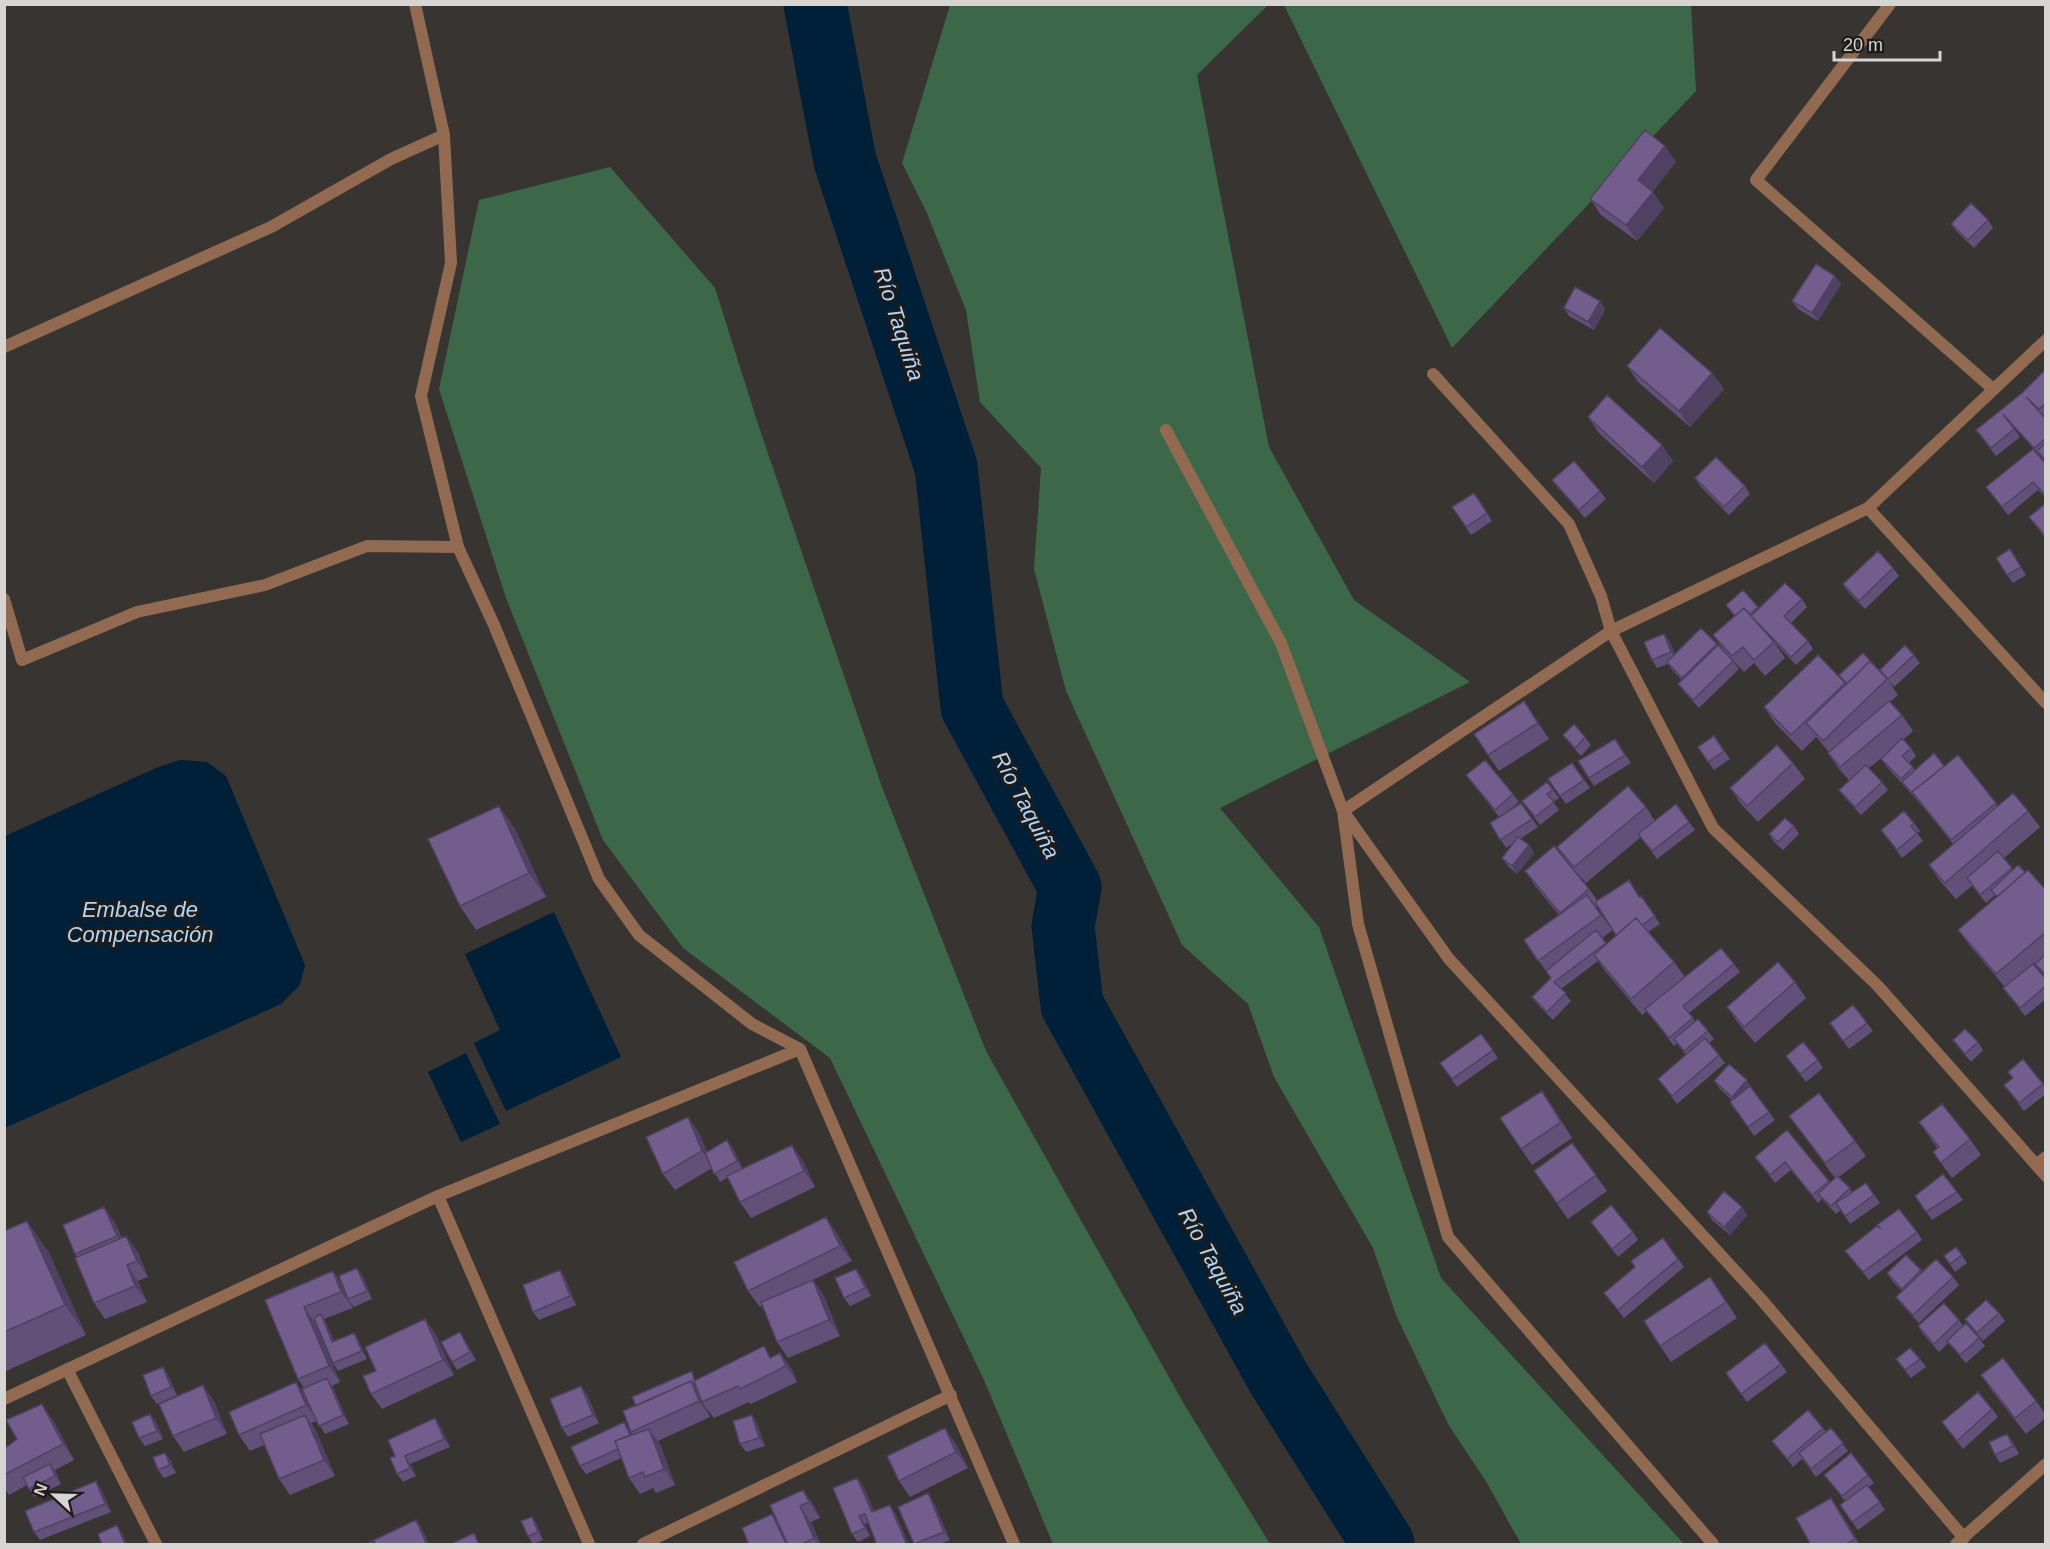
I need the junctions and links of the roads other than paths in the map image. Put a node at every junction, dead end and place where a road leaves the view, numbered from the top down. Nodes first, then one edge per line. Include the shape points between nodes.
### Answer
1 (415, 4) edge
2 (1890, 4) edge
3 (444, 135) junction
4 (2046, 340) edge
5 (4, 347) edge
6 (1433, 374) dead end
7 (1994, 389) junction
8 (1166, 430) dead end
9 (1868, 508) junction
10 (458, 547) junction
11 (4, 599) edge
12 (1611, 631) junction
13 (2046, 703) edge
14 (1343, 811) junction
15 (800, 1049) junction
16 (2041, 1161) edge
17 (2046, 1176) edge
18 (438, 1196) junction
19 (67, 1369) junction
20 (951, 1395) junction
21 (4, 1399) edge
22 (2046, 1464) edge
23 (1963, 1542) edge
24 (156, 1545) edge
25 (589, 1545) edge
26 (643, 1545) edge
27 (1014, 1545) edge
28 (1713, 1545) edge

1 - 3 street
2 - 7 street via 1756,180
3 - 5 street via 392,159 271,227
3 - 10 street via 451,263 421,396
4 - 7 street
6 - 12 street via 1569,524 1601,596
7 - 9 street
8 - 14 street via 1281,643
9 - 12 street
9 - 13 street
10 - 11 street via 368,546 265,585 137,612 22,660
10 - 15 street via 495,625 598,879 639,935 752,1024
12 - 14 street
12 - 16 street via 1713,828 1878,986
14 - 23 street via 1449,959 1761,1299
14 - 28 street via 1358,924 1448,1237
15 - 18 street
15 - 20 street
16 - 17 street
18 - 19 street
18 - 25 street
19 - 21 street
19 - 24 street
20 - 26 street
20 - 27 street
22 - 23 street

